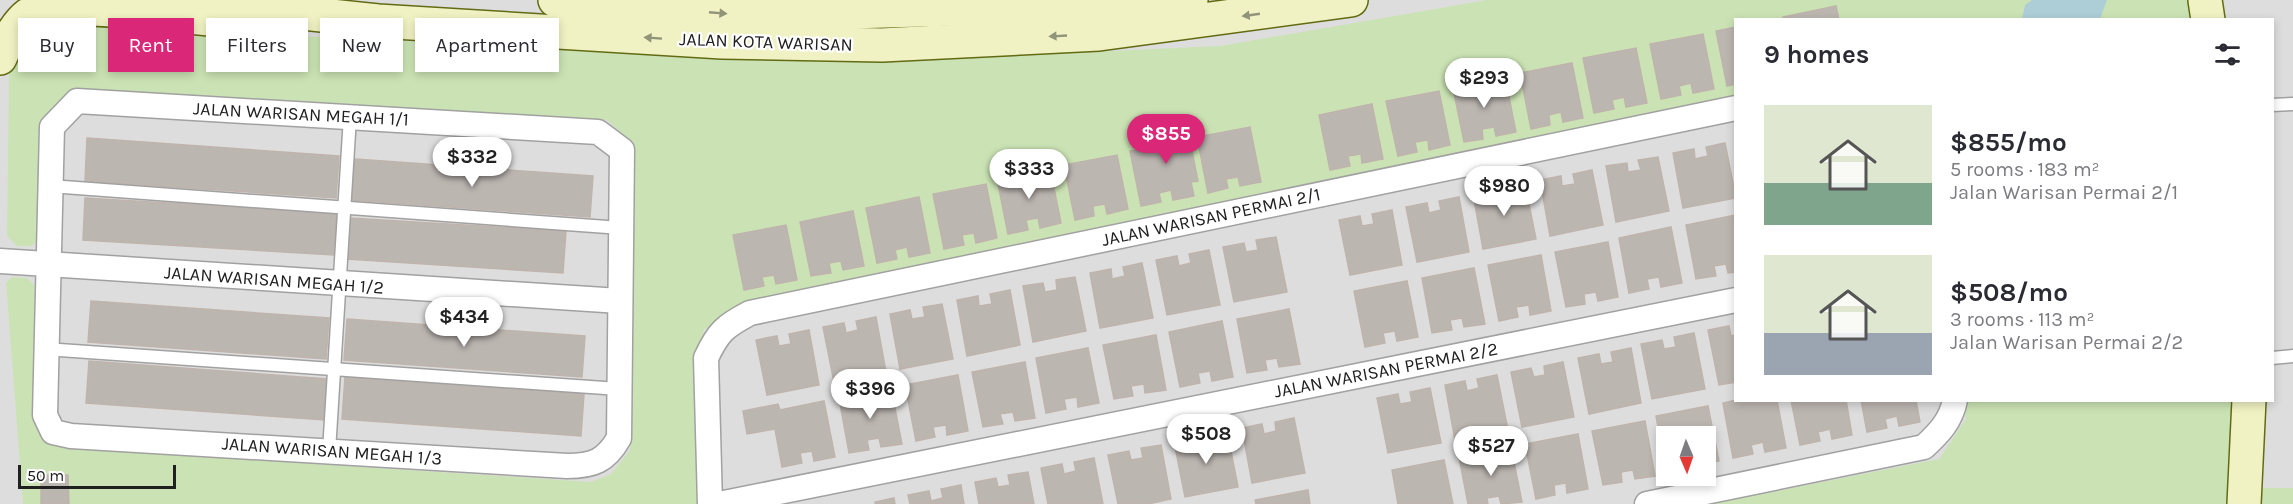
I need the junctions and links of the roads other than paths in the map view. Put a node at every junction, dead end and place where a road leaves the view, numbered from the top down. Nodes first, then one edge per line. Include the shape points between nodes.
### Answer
1 (181, 0) edge
2 (555, 0) edge
3 (1191, 0) edge
4 (1351, 0) edge
5 (2205, 0) edge
6 (350, 18) edge
7 (2208, 18) edge
8 (320, 23) edge
9 (403, 23) edge
10 (0, 58) edge
11 (2293, 104) edge
12 (2274, 105) edge
13 (1734, 108) edge
14 (350, 117) junction
15 (50, 186) junction
16 (344, 207) junction
17 (621, 228) junction
18 (0, 261) edge
19 (48, 265) junction
20 (339, 285) junction
21 (1734, 300) edge
22 (620, 301) junction
23 (45, 349) junction
24 (2293, 356) edge
25 (2274, 358) edge
26 (334, 371) junction
27 (619, 389) junction
28 (1955, 402) edge
29 (2249, 402) edge
30 (329, 451) junction
31 (710, 504) edge
32 (719, 504) edge
33 (1647, 504) edge
34 (2244, 504) edge

1 - 6 street, JALAN KOTA WARISAN
2 -> 3 street, JALAN KOTA WARISAN via 742,15
4 -> 9 street, JALAN KOTA WARISAN via 1099,33 882,45 722,42
5 - 7 street
8 - 10 street via 263,24 67,7 41,9 27,16
11 - 12 lane
13 - 31 street, JALAN WARISAN PERMAI 2/1 via 750,314 728,324 716,337 706,358
14 - 15 street, JALAN WARISAN MEGAH 1/1 via 77,101 52,127
14 - 16 lane
14 - 17 street, JALAN WARISAN MEGAH 1/1 via 598,132 622,150
15 - 16 lane
15 - 19 street
16 - 17 lane
16 - 20 lane
17 - 22 street
18 - 19 street, JALAN WARISAN MEGAH 1/2
19 - 20 street, JALAN WARISAN MEGAH 1/2
19 - 23 street
20 - 22 street, JALAN WARISAN MEGAH 1/2
20 - 26 lane
21 - 32 street, JALAN WARISAN PERMAI 2/2
22 - 27 street
23 - 26 lane
23 - 30 street, JALAN WARISAN MEGAH 1/3 via 45,415 53,432
24 - 25 lane
26 - 27 lane
26 - 30 lane
27 - 30 street, JALAN WARISAN MEGAH 1/3 via 619,438 612,451 589,466
28 - 33 street via 1953,413 1942,430 1924,447
29 - 34 street

